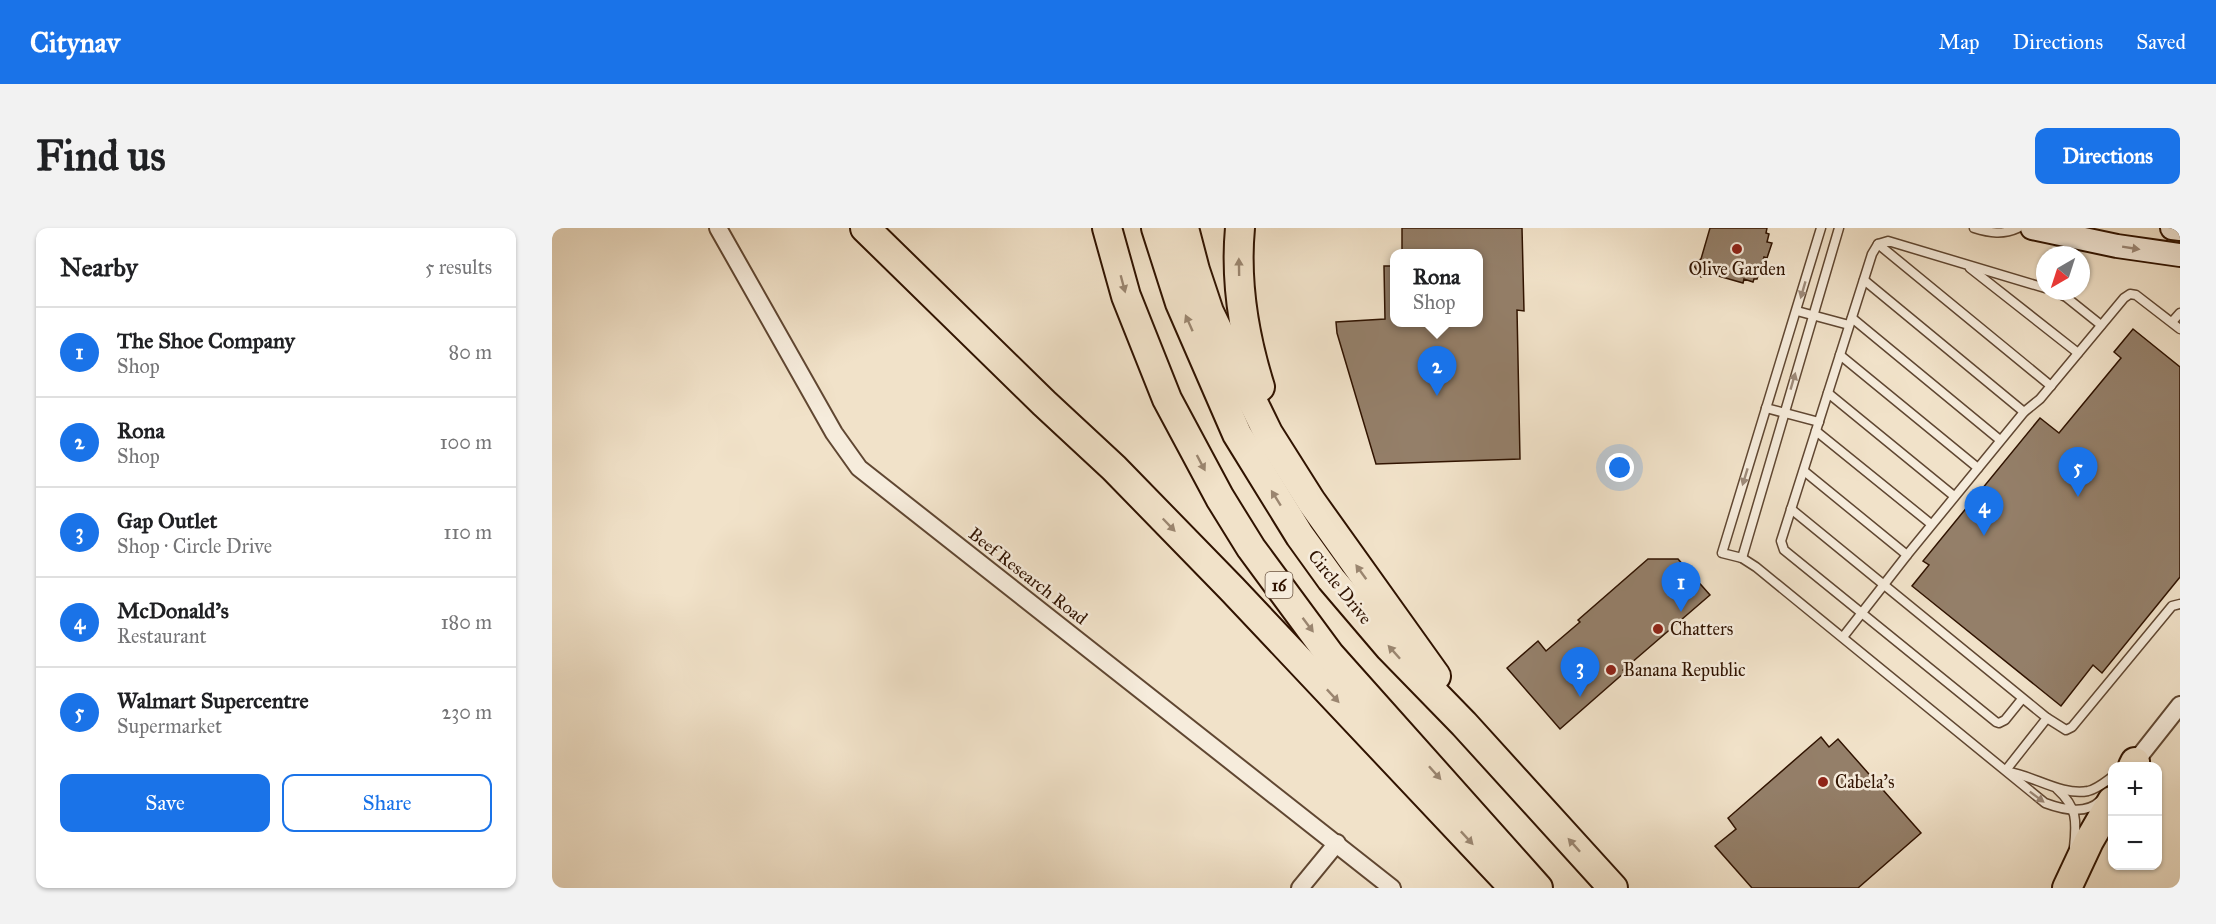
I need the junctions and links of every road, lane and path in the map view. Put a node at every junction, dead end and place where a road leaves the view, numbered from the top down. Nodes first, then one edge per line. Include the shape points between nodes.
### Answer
1 (718, 228) edge
2 (865, 228) edge
3 (889, 228) edge
4 (1107, 228) edge
5 (1156, 228) edge
6 (1184, 228) edge
7 (1240, 228) edge
8 (1839, 228) edge
9 (1844, 228) edge
10 (1974, 228) edge
11 (2018, 228) edge
12 (2032, 228) edge
13 (2172, 228) edge
14 (2180, 229) edge
15 (1820, 230) edge
16 (1833, 243) junction
17 (1878, 244) junction
18 (2180, 255) edge
19 (1967, 265) junction
20 (1864, 280) junction
21 (2036, 285) edge
22 (2070, 300) edge
23 (1797, 311) junction
24 (2180, 312) edge
25 (1813, 315) junction
26 (1851, 322) junction
27 (2172, 322) junction
28 (2101, 325) junction
29 (2180, 328) edge
30 (2078, 353) junction
31 (1840, 355) junction
32 (2051, 386) junction
33 (1828, 393) junction
34 (1766, 408) junction
35 (2024, 412) junction
36 (1784, 413) junction
37 (1817, 427) junction
38 (2000, 440) junction
39 (1114, 468) junction
40 (1978, 468) junction
41 (1804, 471) junction
42 (1954, 496) junction
43 (1311, 501) junction
44 (1791, 509) junction
45 (1931, 524) junction
46 (1907, 555) junction
47 (1742, 558) junction
48 (1883, 586) junction
49 (2180, 604) edge
50 (1861, 613) junction
51 (1843, 637) junction
52 (2022, 699) junction
53 (2180, 705) edge
54 (2047, 718) junction
55 (1464, 724) junction
56 (2133, 762) edge
57 (2008, 771) junction
58 (2108, 780) edge
59 (2054, 786) junction
60 (2108, 799) edge
61 (2108, 800) edge
62 (2073, 809) junction
63 (1337, 843) junction
64 (2068, 884) edge
65 (1300, 888) edge
66 (1392, 888) edge
67 (1514, 888) edge
68 (1538, 888) edge
69 (1613, 888) edge

1 - 63 street, Beef Research Road via 834,433 859,468
2 - 39 highway
3 - 39 highway via 1042,385
4 -> 68 highway, 16 via 1126,296 1167,399 1251,548 1330,656
55 -> 5 highway, Circle Drive via 1389,647 1331,579 1277,500 1237,434 1205,364
6 - 43 highway via 1209,312 1268,433
43 -> 7 highway via 1263,394 1250,352 1239,281
8 - 16 lane
9 - 16 lane
10 - 11 lane via 1991,233
12 -> 18 main road
13 - 14 main road
15 -> 23 lane
16 - 25 lane
17 - 19 lane via 1888,242
17 - 20 lane
17 - 32 lane
19 - 21 lane
19 - 30 lane
20 - 26 lane
20 - 35 lane
22 - 28 lane
23 - 25 lane
23 - 34 lane
24 - 27 lane
25 - 26 lane
36 -> 25 lane
26 - 31 lane
26 - 38 lane
27 - 28 lane via 2144,299 2130,294
27 - 29 lane
28 - 30 lane
30 - 32 lane
31 - 33 lane
31 - 40 lane
32 - 35 lane
33 - 37 lane
33 - 42 lane
34 - 36 lane
34 -> 47 lane via 1722,553
35 - 38 lane
36 - 37 lane
36 - 47 lane
37 - 41 lane
37 - 45 lane
38 - 40 lane
39 -> 67 highway
40 - 42 lane
41 - 44 lane
41 - 46 lane
42 - 45 lane
55 -> 43 highway via 1453,699
44 - 48 lane
44 - 50 lane via 1782,547
45 - 46 lane
46 - 48 lane
47 - 51 lane
48 - 50 lane
48 - 52 lane
49 - 54 lane via 2172,606 2072,727 2066,730
50 - 51 lane
50 - 52 lane via 1996,722 2005,720
51 - 57 lane
52 - 54 lane
53 - 56 street
54 - 57 lane
69 -> 55 highway, Circle Drive
57 - 59 lane
57 -> 62 lane via 2045,802
58 - 59 lane via 2089,791
59 - 62 lane
60 - 62 lane via 2091,808
61 - 64 highway
62 - 64 lane via 2077,826
63 - 65 street
63 - 66 street, Beef Research Road

